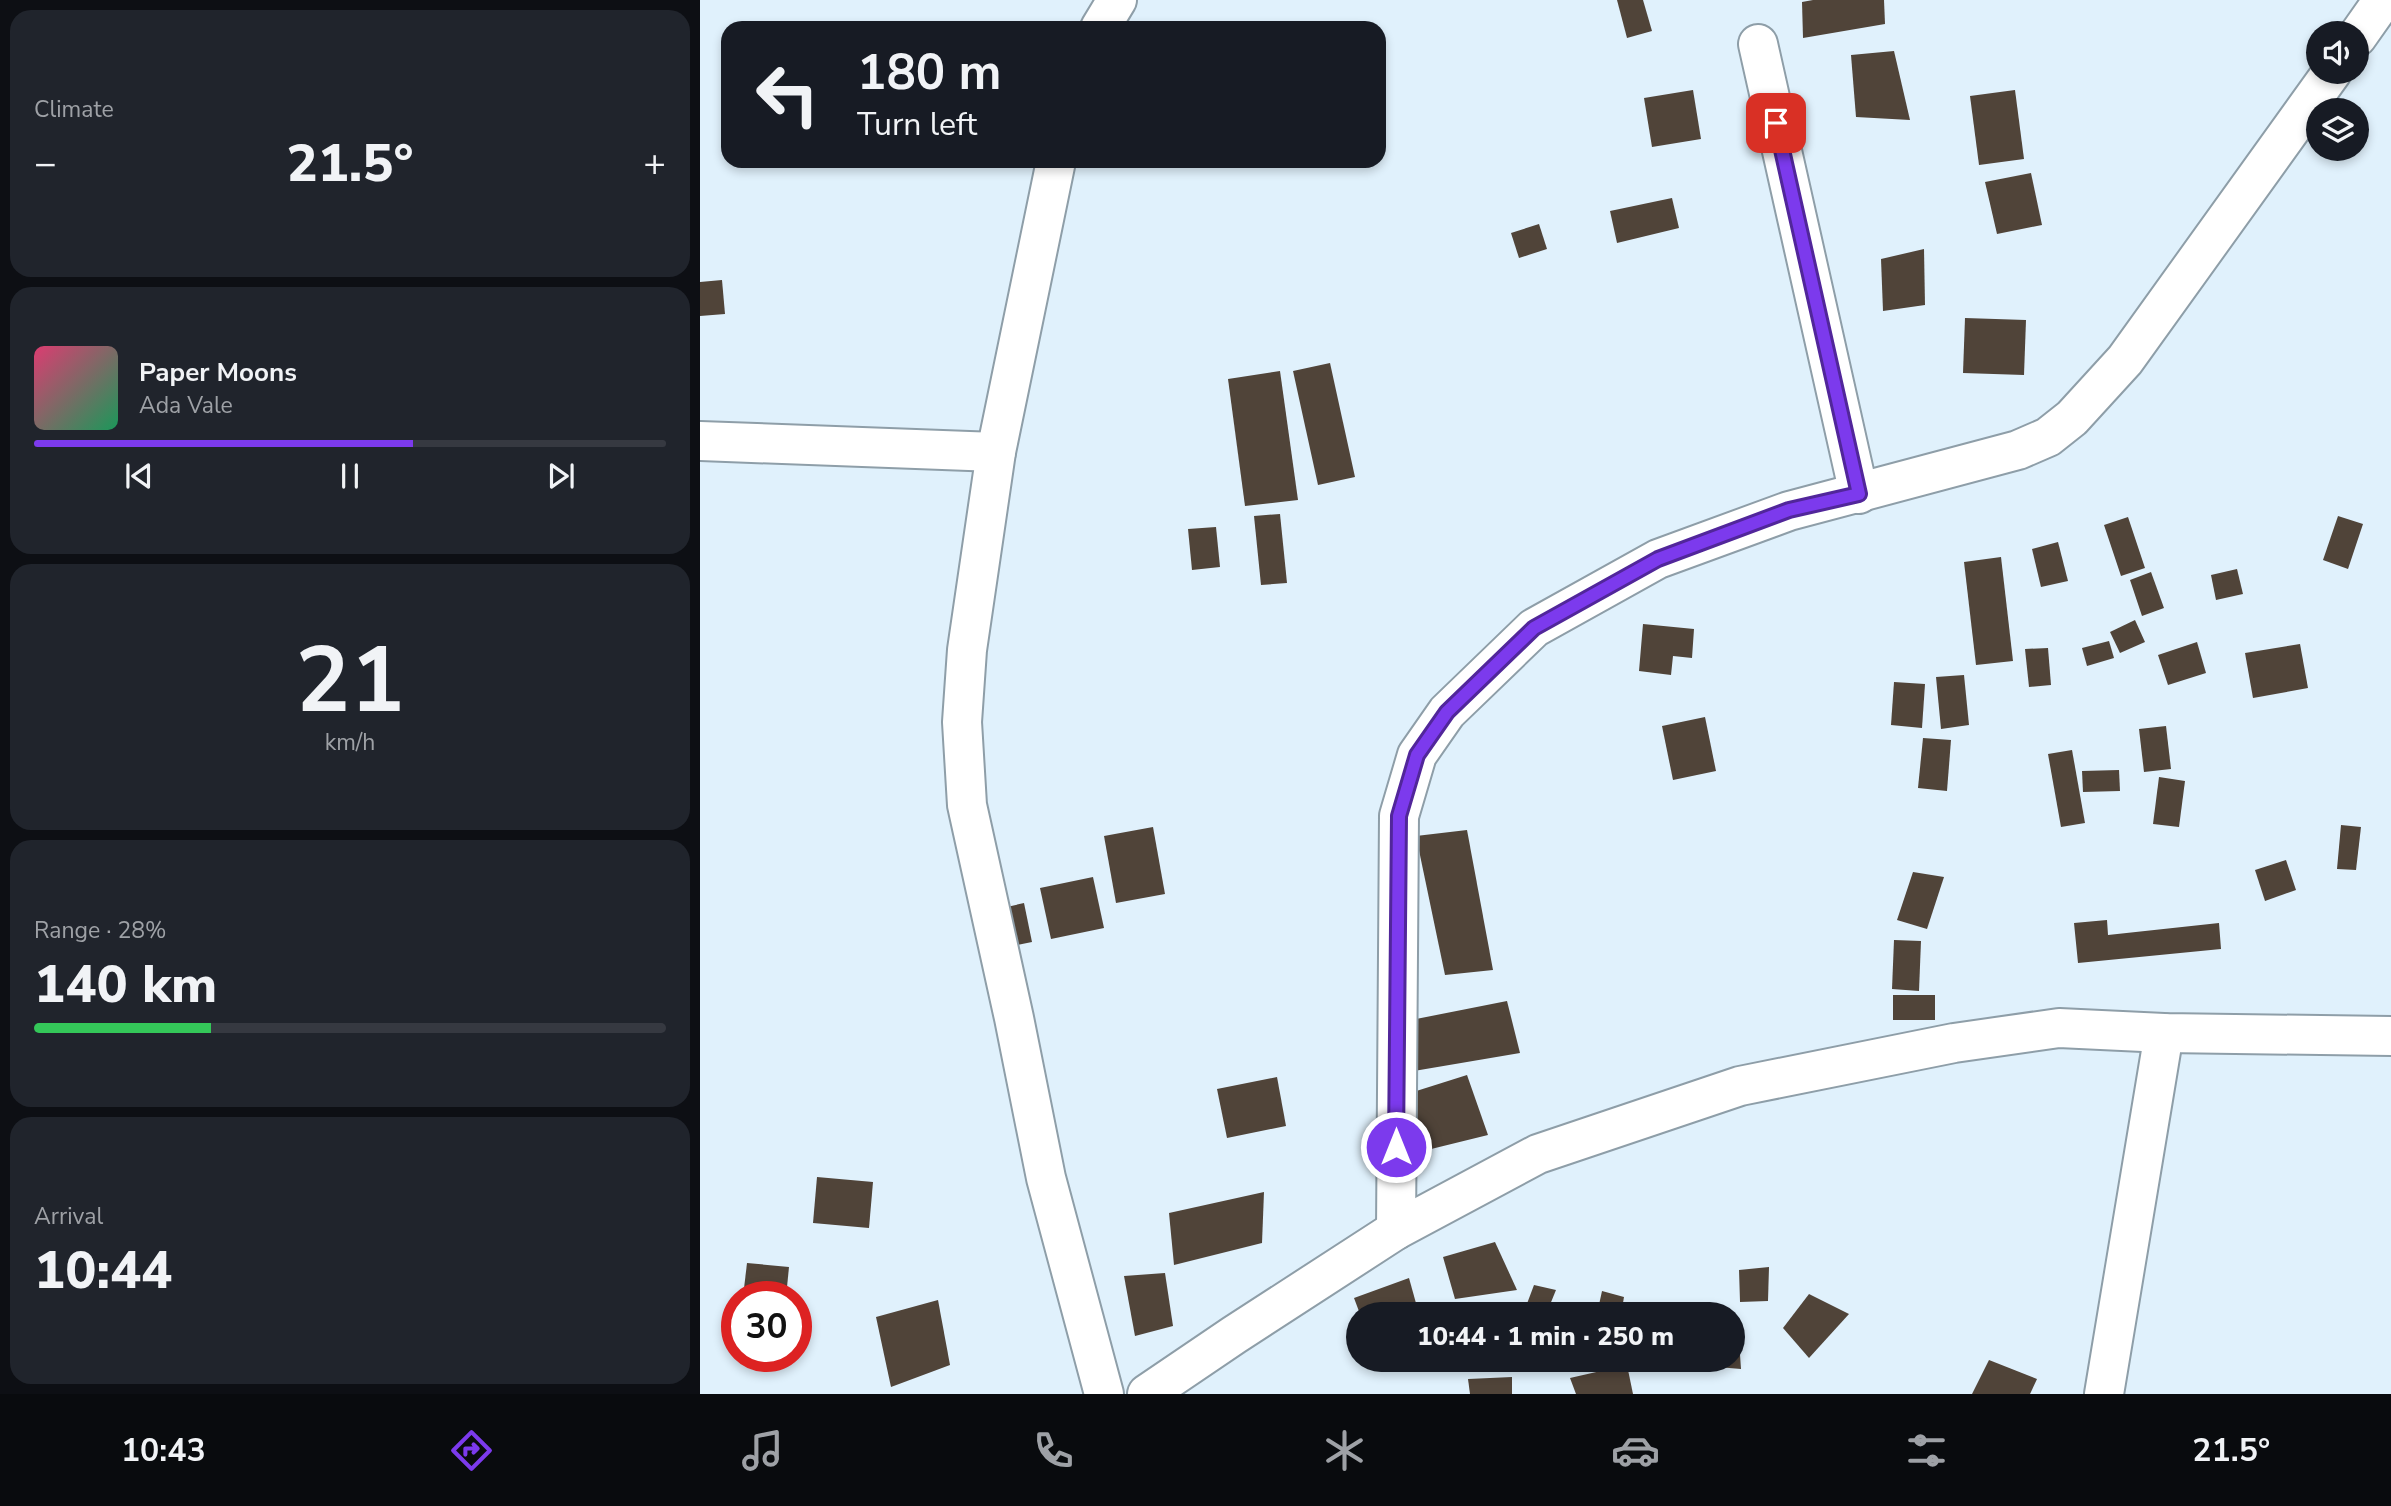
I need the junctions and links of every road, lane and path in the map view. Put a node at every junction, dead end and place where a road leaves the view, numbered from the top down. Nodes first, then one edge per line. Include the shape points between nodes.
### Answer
1 (1116, 0) edge
2 (2384, 0) edge
3 (1104, 21) edge
4 (2369, 21) edge
5 (1758, 44) dead end
6 (2323, 84) edge
7 (1055, 168) edge
8 (700, 441) edge
9 (996, 452) junction
10 (1859, 494) junction
11 (2164, 1032) junction
12 (2391, 1036) edge
13 (1396, 1230) junction
14 (1104, 1394) edge
15 (1147, 1394) edge
16 (2104, 1394) edge

1 - 3 street
2 - 4 street
5 - 10 street
6 - 10 street via 2125,360 2071,418 2048,437 2018,450
7 - 9 street
8 - 9 street
9 - 14 street via 967,650 962,722 967,805 1046,1178
10 - 13 street via 1789,510 1658,559 1534,628 1447,712 1417,755 1399,816
11 - 12 street
11 - 13 street via 2059,1028 1740,1086 1538,1154
11 - 16 street
13 - 15 street

